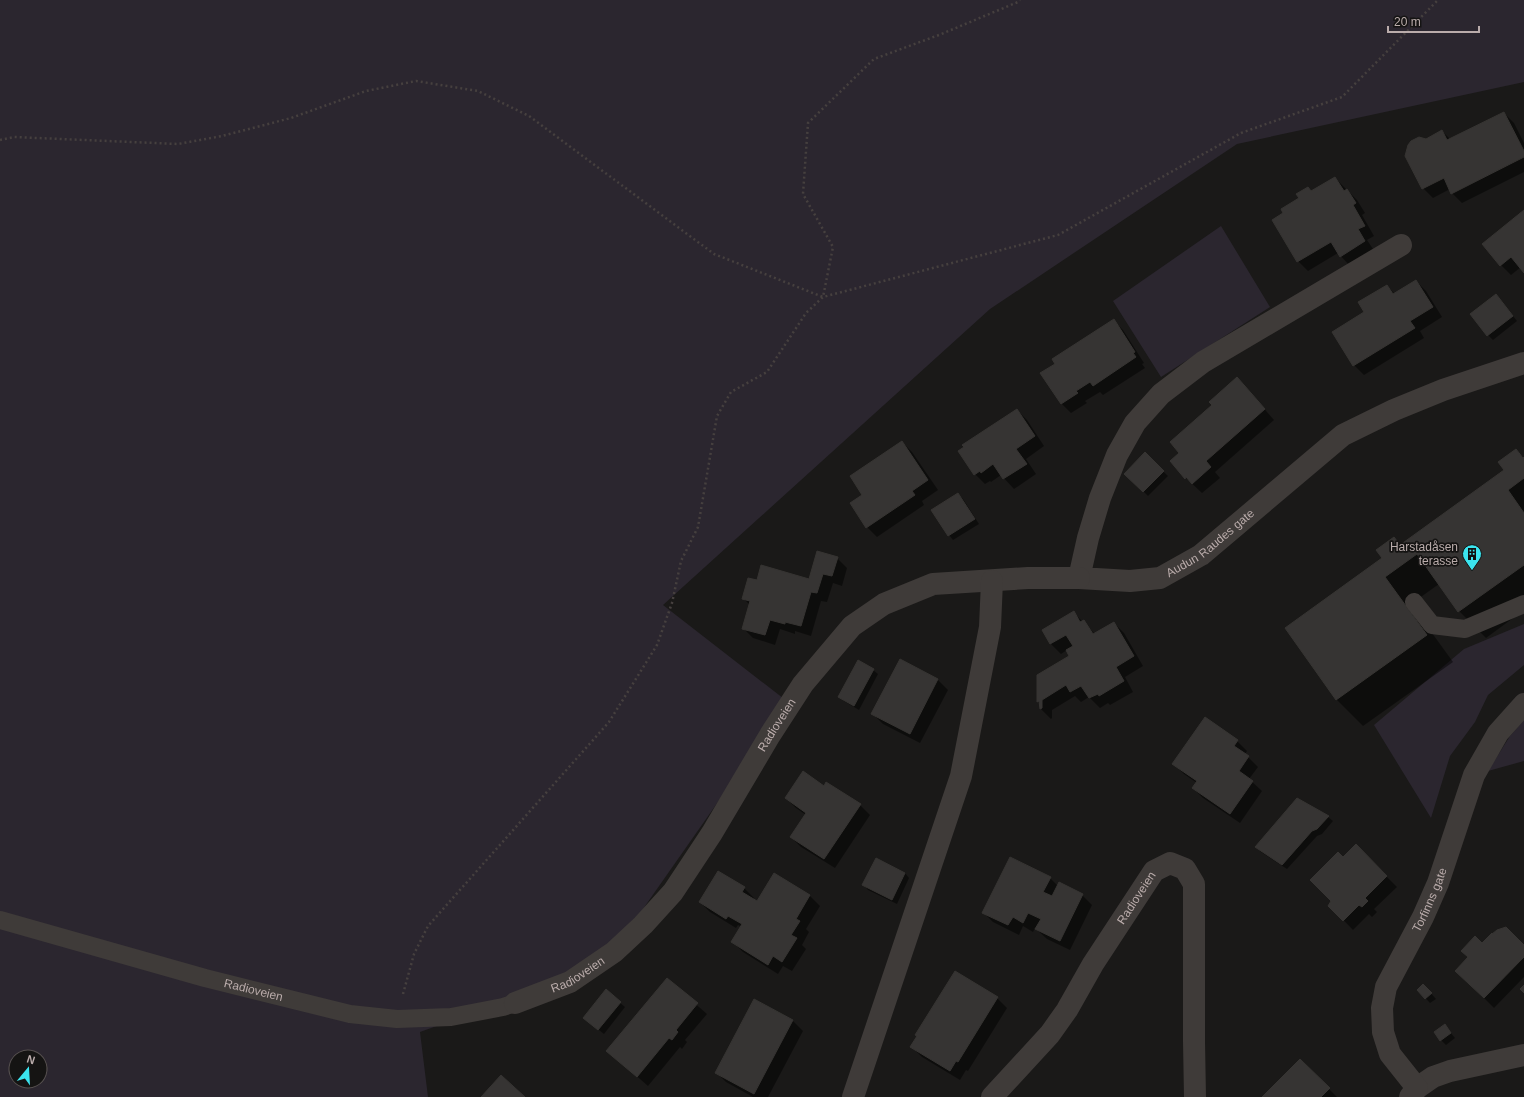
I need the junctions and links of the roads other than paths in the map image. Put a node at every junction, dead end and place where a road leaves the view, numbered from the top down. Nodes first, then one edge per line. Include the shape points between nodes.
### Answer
1 (1401, 244) dead end
2 (1524, 364) edge
3 (1079, 578) junction
4 (992, 581) junction
5 (1414, 602) dead end
6 (1524, 604) edge
7 (1524, 704) edge
8 (0, 920) edge
9 (515, 1003) joint
10 (1524, 1055) edge
11 (1414, 1092) edge
12 (853, 1097) edge
13 (992, 1097) edge
14 (1195, 1097) edge

1 - 3 street via 1203,362 1161,394 1135,423 1117,455 1100,498
2 - 3 street, Audun Raudes gate via 1443,390 1343,435 1201,555 1160,578 1130,581
3 - 4 street, Radioveien
4 - 9 street, Radioveien via 933,584 884,604 852,626 803,684 673,892 614,952 570,982
4 - 12 street via 990,627 961,776
5 - 6 lane via 1432,625 1465,629
7 - 11 street, Torfinns gate via 1498,733 1474,775 1438,883 1386,987 1382,1008 1383,1032 1390,1054
8 - 9 lane, Radioveien via 205,978 350,1014 397,1020 451,1017
10 - 11 street via 1450,1071 1433,1077
13 - 14 street, Radioveien via 1050,1034 1154,871 1170,863 1185,869 1194,884

